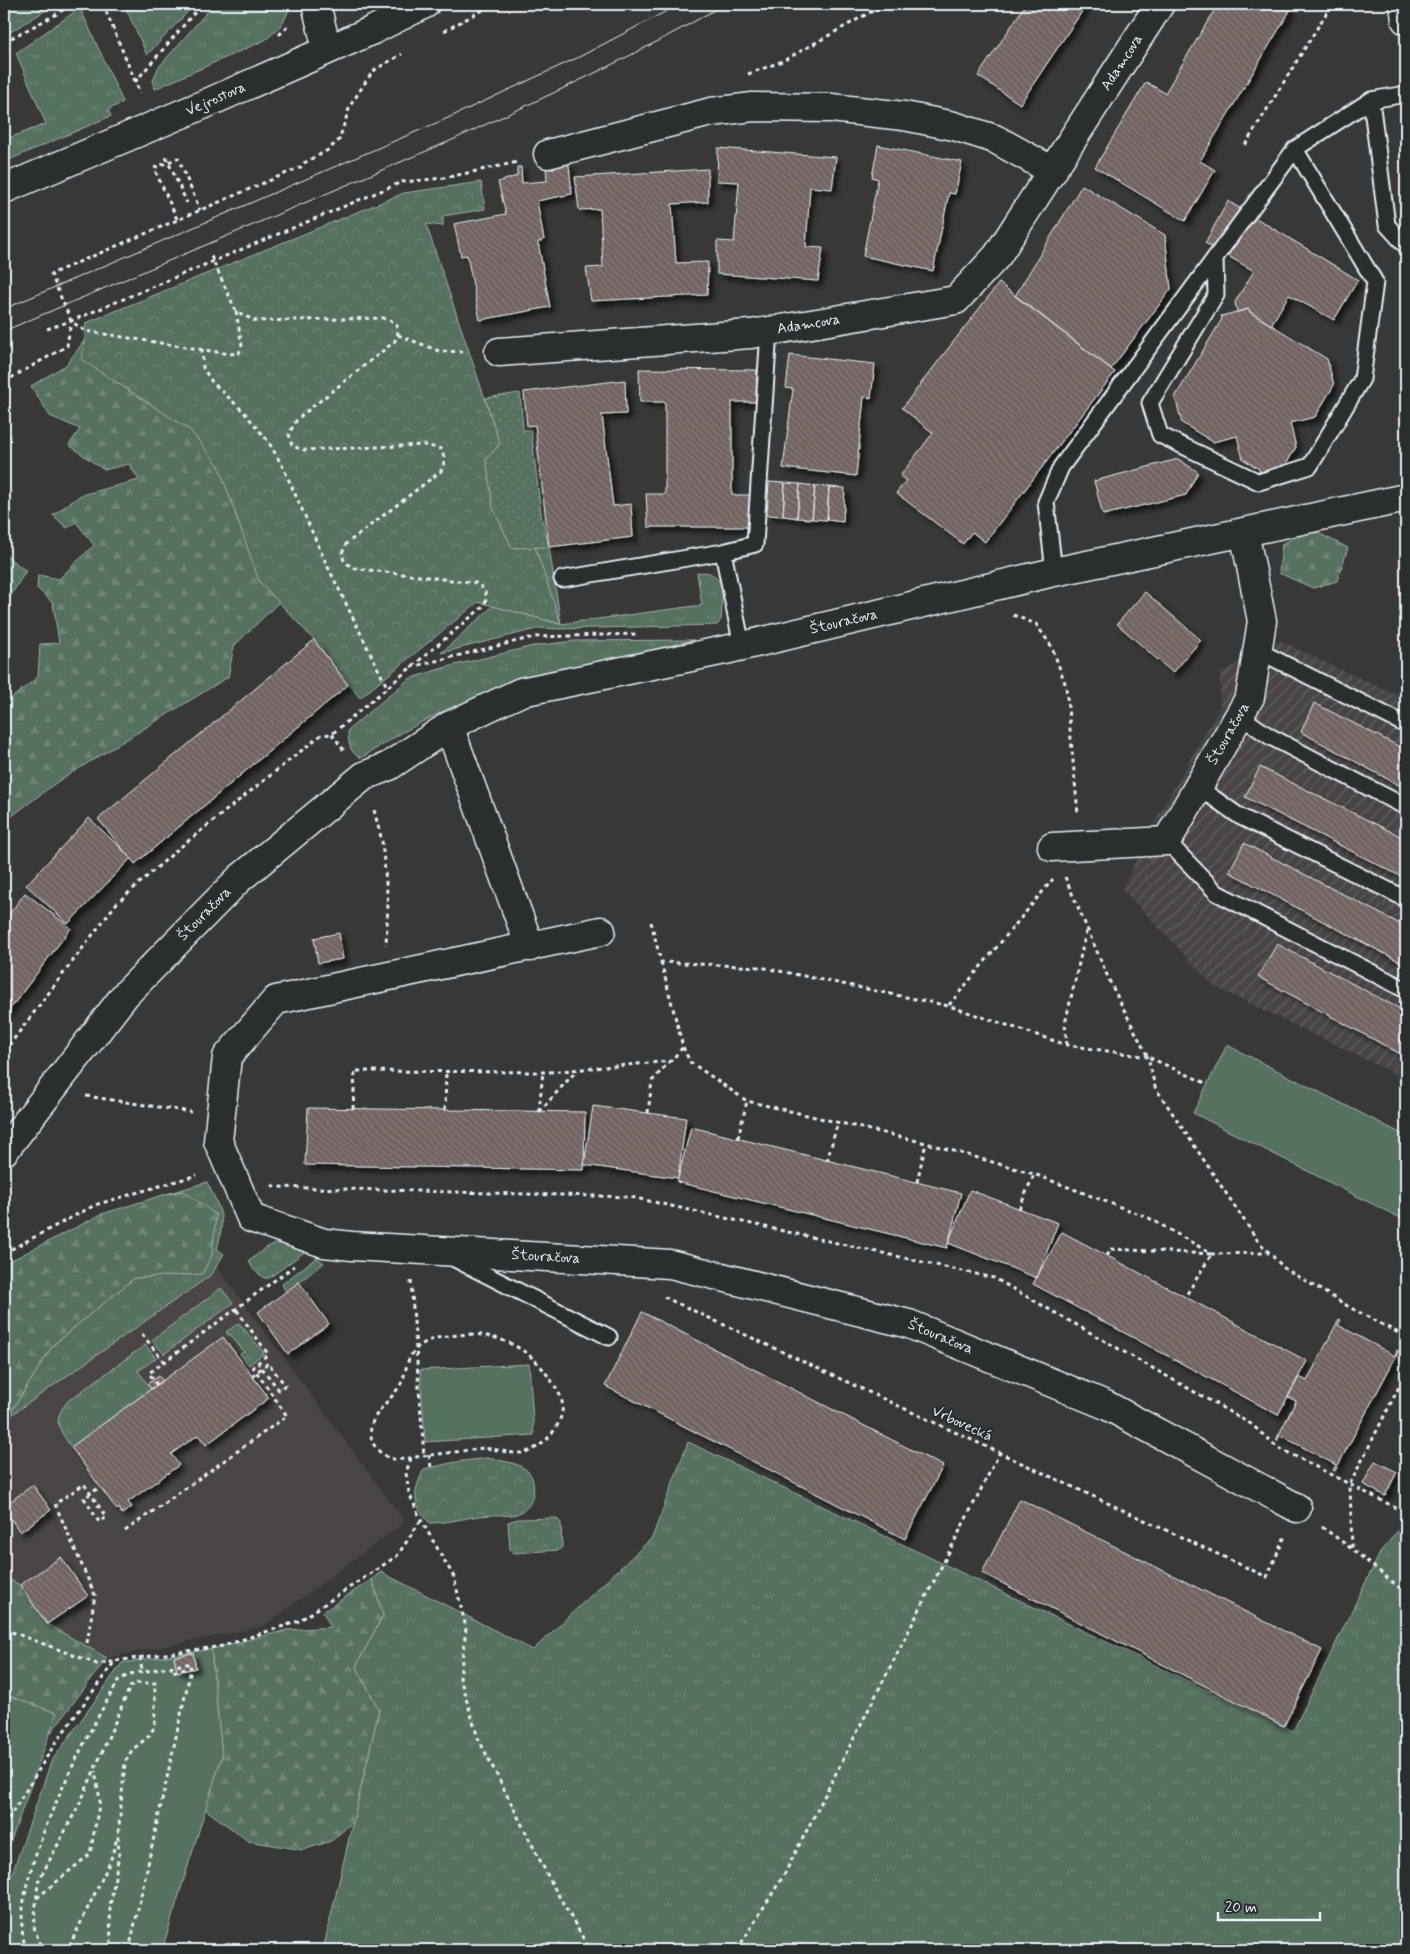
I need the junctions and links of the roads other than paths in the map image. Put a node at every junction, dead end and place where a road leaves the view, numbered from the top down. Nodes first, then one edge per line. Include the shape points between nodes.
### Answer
1 (425, 4) edge
2 (1160, 4) edge
3 (1404, 4) edge
4 (305, 11) edge
5 (1406, 20) edge
6 (327, 50) junction
7 (1406, 94) edge
8 (1371, 100) junction
9 (1295, 149) junction
10 (548, 154) road end
11 (1053, 171) junction
12 (4, 189) edge
13 (1406, 246) edge
14 (1215, 259) junction
15 (769, 331) junction
16 (498, 352) road end
17 (1406, 498) edge
18 (1244, 532) junction
19 (723, 552) junction
20 (1054, 572) junction
21 (562, 578) dead end
22 (742, 646) junction
23 (1257, 650) junction
24 (1240, 716) junction
25 (1406, 725) edge
26 (449, 726) junction
27 (1198, 787) junction
28 (1406, 807) edge
29 (1167, 841) junction
30 (1052, 847) dead end
31 (1406, 899) edge
32 (601, 931) dead end
33 (530, 947) junction
34 (1406, 990) edge
35 (4, 1150) edge
36 (443, 1252) junction
37 (609, 1337) dead end
38 (1297, 1508) road end

1 - 6 street, Vejrostova
2 - 11 street, Adamcova
3 - 5 street
4 - 6 street
6 - 12 street, Vejrostova
7 - 8 lane
8 - 9 lane
8 - 13 lane via 1387,225
9 - 14 lane
9 - 14 lane via 1375,282 1362,379 1310,466 1258,482 1160,435 1150,403 1216,295
10 - 11 street via 711,112 753,107 831,108 904,116 954,126 995,139
11 - 15 street, Adamcova via 997,256 956,300
14 - 20 lane via 1061,467 1046,502
15 - 16 street, Adamcova
15 - 19 lane via 755,544
17 - 18 street, Štouračova
18 - 20 street, Štouračova
18 - 23 street, Štouračova via 1262,621
19 - 21 lane
19 - 22 lane
20 - 22 street, Štouračova
22 - 26 street, Štouračova via 520,692
23 - 24 street, Štouračova via 1250,697
23 - 25 lane
24 - 27 street, Štouračova
24 - 28 lane via 1269,736
26 - 33 street
26 - 35 street, Štouračova via 389,766 364,776 239,879 125,995
27 - 29 street, Štouračova
27 - 31 lane via 1239,816
29 - 30 street
29 - 34 lane via 1217,893
32 - 33 street, Štouračova
33 - 36 street, Štouračova via 276,1000 227,1058 218,1141 251,1218 324,1243
36 - 37 lane
36 - 38 street, Štouračova via 670,1264 909,1324 1106,1405

